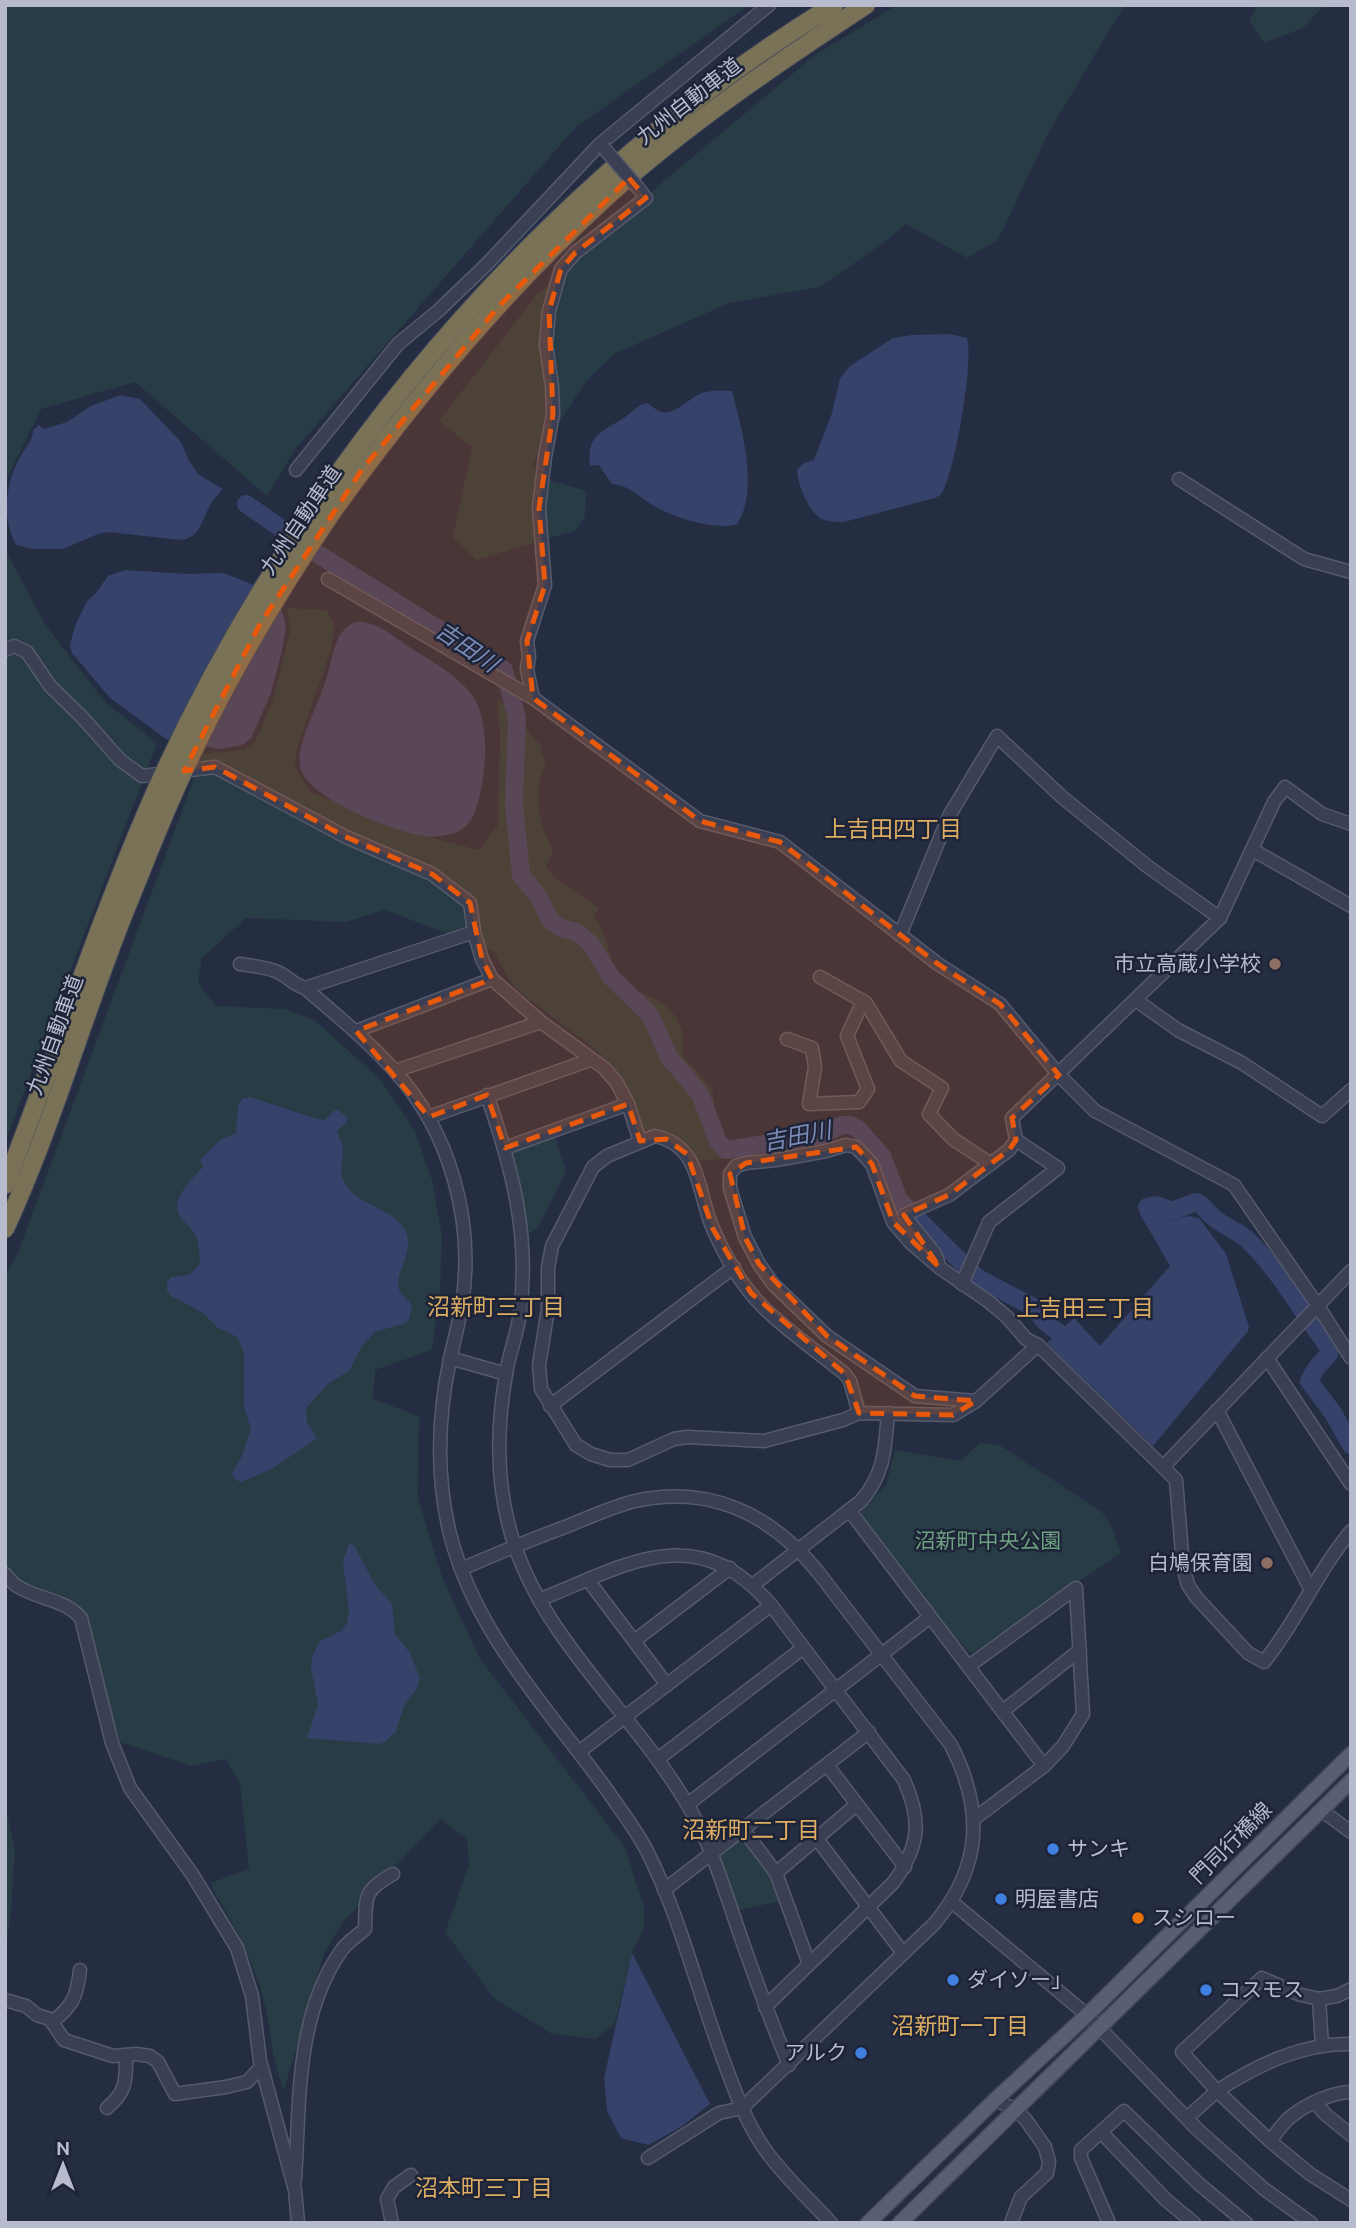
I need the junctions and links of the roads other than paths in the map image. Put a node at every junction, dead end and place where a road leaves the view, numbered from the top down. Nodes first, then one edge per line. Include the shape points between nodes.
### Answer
1 (769, 5) edge
2 (834, 5) edge
3 (866, 5) edge
4 (818, 26) junction
5 (602, 146) junction
6 (296, 470) dead end
7 (1179, 479) dead end
8 (324, 508) junction
9 (1351, 572) edge
10 (328, 579) dead end
11 (5, 650) edge
12 (533, 698) junction
13 (1351, 824) edge
14 (1253, 850) junction
15 (1351, 906) edge
16 (1220, 918) junction
17 (474, 932) junction
18 (900, 934) junction
19 (240, 964) dead end
20 (820, 977) dead end
21 (492, 979) junction
22 (305, 988) junction
23 (863, 1001) junction
24 (1137, 1001) junction
25 (541, 1022) junction
26 (356, 1031) junction
27 (787, 1039) dead end
28 (590, 1060) junction
29 (395, 1071) junction
30 (1059, 1075) junction
31 (1351, 1090) edge
32 (487, 1095) junction
33 (628, 1104) junction
34 (429, 1117) junction
35 (1016, 1140) junction
36 (640, 1141) junction
37 (505, 1148) junction
38 (991, 1164) junction
39 (5, 1185) edge
40 (5, 1229) edge
41 (734, 1267) junction
42 (940, 1268) junction
43 (1351, 1271) edge
44 (962, 1284) junction
45 (1318, 1306) junction
46 (1038, 1345) junction
47 (1267, 1358) junction
48 (1351, 1358) edge
49 (450, 1359) junction
50 (506, 1374) junction
51 (976, 1401) junction
52 (550, 1406) junction
53 (1217, 1410) junction
54 (859, 1413) junction
55 (888, 1413) junction
56 (1163, 1467) junction
57 (1351, 1484) edge
58 (849, 1510) junction
59 (1351, 1531) edge
60 (514, 1546) junction
61 (799, 1548) junction
62 (730, 1568) junction
63 (461, 1569) junction
64 (5, 1574) edge
65 (588, 1580) junction
66 (753, 1585) junction
67 (1310, 1588) junction
68 (539, 1600) junction
69 (771, 1605) junction
70 (930, 1617) junction
71 (634, 1641) junction
72 (803, 1648) junction
73 (1080, 1650) junction
74 (882, 1654) junction
75 (969, 1666) junction
76 (667, 1685) junction
77 (836, 1690) junction
78 (1003, 1711) junction
79 (626, 1717) junction
80 (869, 1732) junction
81 (579, 1752) junction
82 (1351, 1754) edge
83 (658, 1759) junction
84 (827, 1765) junction
85 (1044, 1766) junction
86 (1351, 1781) edge
87 (688, 1804) junction
88 (856, 1805) junction
89 (1321, 1810) junction
90 (974, 1819) junction
91 (743, 1829) junction
92 (1351, 1832) edge
93 (817, 1839) junction
94 (712, 1853) junction
95 (905, 1867) junction
96 (776, 1873) junction
97 (393, 1874) dead end
98 (664, 1890) junction
99 (952, 1902) junction
100 (868, 1906) junction
101 (903, 1953) junction
102 (809, 1964) junction
103 (80, 1970) dead end
104 (1351, 1989) edge
105 (1319, 1998) junction
106 (5, 2000) edge
107 (765, 2007) junction
108 (1087, 2015) junction
109 (52, 2022) junction
110 (1099, 2026) junction
111 (1351, 2044) edge
112 (1322, 2046) junction
113 (126, 2056) junction
114 (789, 2065) junction
115 (261, 2067) junction
116 (1217, 2091) junction
117 (1351, 2092) edge
118 (995, 2100) junction
119 (1316, 2102) junction
120 (107, 2108) dead end
121 (742, 2108) junction
122 (1015, 2109) junction
123 (1188, 2117) junction
124 (1101, 2132) junction
125 (1351, 2135) edge
126 (1270, 2141) junction
127 (648, 2158) dead end
128 (411, 2175) dead end
129 (295, 2190) junction
130 (1351, 2200) edge
131 (298, 2223) edge
132 (392, 2223) edge
133 (831, 2223) edge
134 (868, 2223) edge
135 (900, 2223) edge
136 (1010, 2223) edge
137 (1109, 2223) edge
138 (1194, 2223) edge
139 (1246, 2223) edge
140 (1311, 2223) edge

1 - 5 street
2 - 4 highway, 九州自動車道
3 - 4 highway, 九州自動車道
4 - 8 highway, 九州自動車道 via 607,196 559,242 449,361
5 - 6 street via 486,265 398,344
5 - 12 street, bridge via 646,198 592,237 561,269 549,312 546,345 553,414 539,508 545,585 527,641
7 - 9 street via 1304,559
8 - 39 highway, 九州自動車道, bridge via 279,559 219,663 149,807
8 - 40 highway, 九州自動車道, bridge via 181,778
10 - 12 street
11 - 17 street via 14,646 27,652 50,686 120,760 142,776 215,767 346,837 432,874 470,904
12 - 18 street via 700,821 780,842
13 - 14 street via 1322,814 1285,787
14 - 15 street
14 - 16 street
16 - 18 street via 1062,797 997,736 949,816
16 - 24 street
17 - 21 street
17 - 22 street
18 - 30 street via 1000,1004
19 - 22 street via 274,970
20 - 23 street
21 - 25 street
21 - 26 street
22 - 26 street
23 - 27 street via 847,1036 868,1089 859,1101 809,1104 815,1067 812,1048
23 - 38 street via 901,1061 942,1088 929,1114 953,1139
24 - 30 street
24 - 31 street via 1322,1116
25 - 28 street
25 - 29 street
26 - 29 street
28 - 32 street
28 - 33 street via 617,1083
29 - 34 street
30 - 35 street via 1012,1118
30 - 45 street via 1095,1111 1234,1185
32 - 34 street
32 - 37 street
33 - 36 street
33 - 37 street
34 - 49 street via 456,1186 464,1233 463,1301
35 - 38 street
35 - 44 street via 1058,1168 989,1222
36 - 41 street via 654,1136 666,1139 687,1154 713,1229
36 - 52 street via 593,1167 552,1246 539,1365 541,1389
37 - 50 street via 522,1239 520,1313
38 - 42 street via 949,1195 904,1215 935,1254
41 - 52 street
41 - 54 street via 763,1307 845,1374
42 - 44 street
42 - 51 street via 893,1222 872,1164 856,1147 746,1163 730,1174 745,1237 759,1264 773,1284 827,1336 915,1396
43 - 45 street
44 - 46 street
45 - 47 street
45 - 48 street
46 - 51 street
46 - 56 street
47 - 53 street
47 - 57 street
49 - 50 street
49 - 63 street via 441,1422 441,1469 450,1534
50 - 60 street via 500,1484
51 - 55 street via 953,1415
52 - 54 street via 576,1445 610,1460 628,1460 687,1437 764,1441
53 - 56 street
53 - 67 street
54 - 55 street
55 - 58 street via 880,1472 870,1490
56 - 67 street via 1176,1480 1188,1584 1248,1653 1264,1662 1285,1636
58 - 61 street
58 - 70 street
59 - 67 street
60 - 61 street via 634,1502 685,1497 747,1513
60 - 63 street
60 - 68 street
61 - 66 street
61 - 74 street
62 - 65 street via 704,1558 667,1555 649,1557
62 - 66 street
62 - 71 street
63 - 81 street via 503,1654
64 - 115 street via 16,1586 60,1602 81,1618 113,1743 130,1788 192,1874 237,1948 252,1996
65 - 68 street
65 - 71 street
66 - 69 street
68 - 79 street
69 - 72 street
69 - 76 street
70 - 74 street
70 - 75 street
71 - 76 street
72 - 77 street
72 - 83 street
73 - 75 street via 1076,1588
73 - 78 street
73 - 85 street via 1083,1714
74 - 77 street
74 - 90 street via 951,1745 970,1791
75 - 78 street
76 - 79 street
77 - 80 street
77 - 87 street
78 - 85 street
79 - 81 street
79 - 83 street
80 - 84 street
80 - 95 street via 904,1780 915,1805 916,1836
81 - 98 street via 648,1853
82 - 108 main road, 門司行橋線
83 - 87 street
84 - 88 street
84 - 91 street
85 - 90 street
86 - 89 main road, 門司行橋線
87 - 94 street
88 - 93 street
88 - 95 street
89 - 92 street
89 - 110 main road, 門司行橋線
90 - 99 street via 971,1856
91 - 94 street
91 - 96 street
93 - 96 street
93 - 100 street
94 - 98 street
94 - 107 street
95 - 100 street
96 - 102 street
97 - 129 street via 374,1884 366,1898 365,1929 343,1948 326,1978 304,2040
98 - 121 street
99 - 101 street
99 - 108 street
100 - 101 street
100 - 102 street
101 - 114 street
102 - 107 street
103 - 109 street via 69,2009
104 - 105 street
105 - 112 street
105 - 116 street via 1262,1978 1182,2052
106 - 109 street
107 - 114 street
108 - 110 street
108 - 118 main road, 門司行橋線
109 - 113 street via 64,2040
110 - 122 main road, 門司行橋線
110 - 123 street
111 - 112 street
112 - 116 street via 1276,2059
113 - 115 street via 149,2056 158,2062 175,2094 247,2082
113 - 120 street via 126,2084
114 - 121 street
115 - 129 street
116 - 123 street
116 - 126 street
117 - 119 street
118 - 122 street
118 - 134 main road, 門司行橋線
119 - 125 street
119 - 126 street via 1292,2115
121 - 127 street via 719,2113
121 - 133 street via 768,2154
122 - 135 main road, 門司行橋線
122 - 136 street via 1045,2147 1049,2162 1047,2173 1021,2197
123 - 140 street via 1264,2189
124 - 137 street via 1081,2150 1081,2158
124 - 138 street
124 - 139 street via 1124,2111
126 - 130 street
128 - 132 street via 394,2187 387,2199
129 - 131 street

